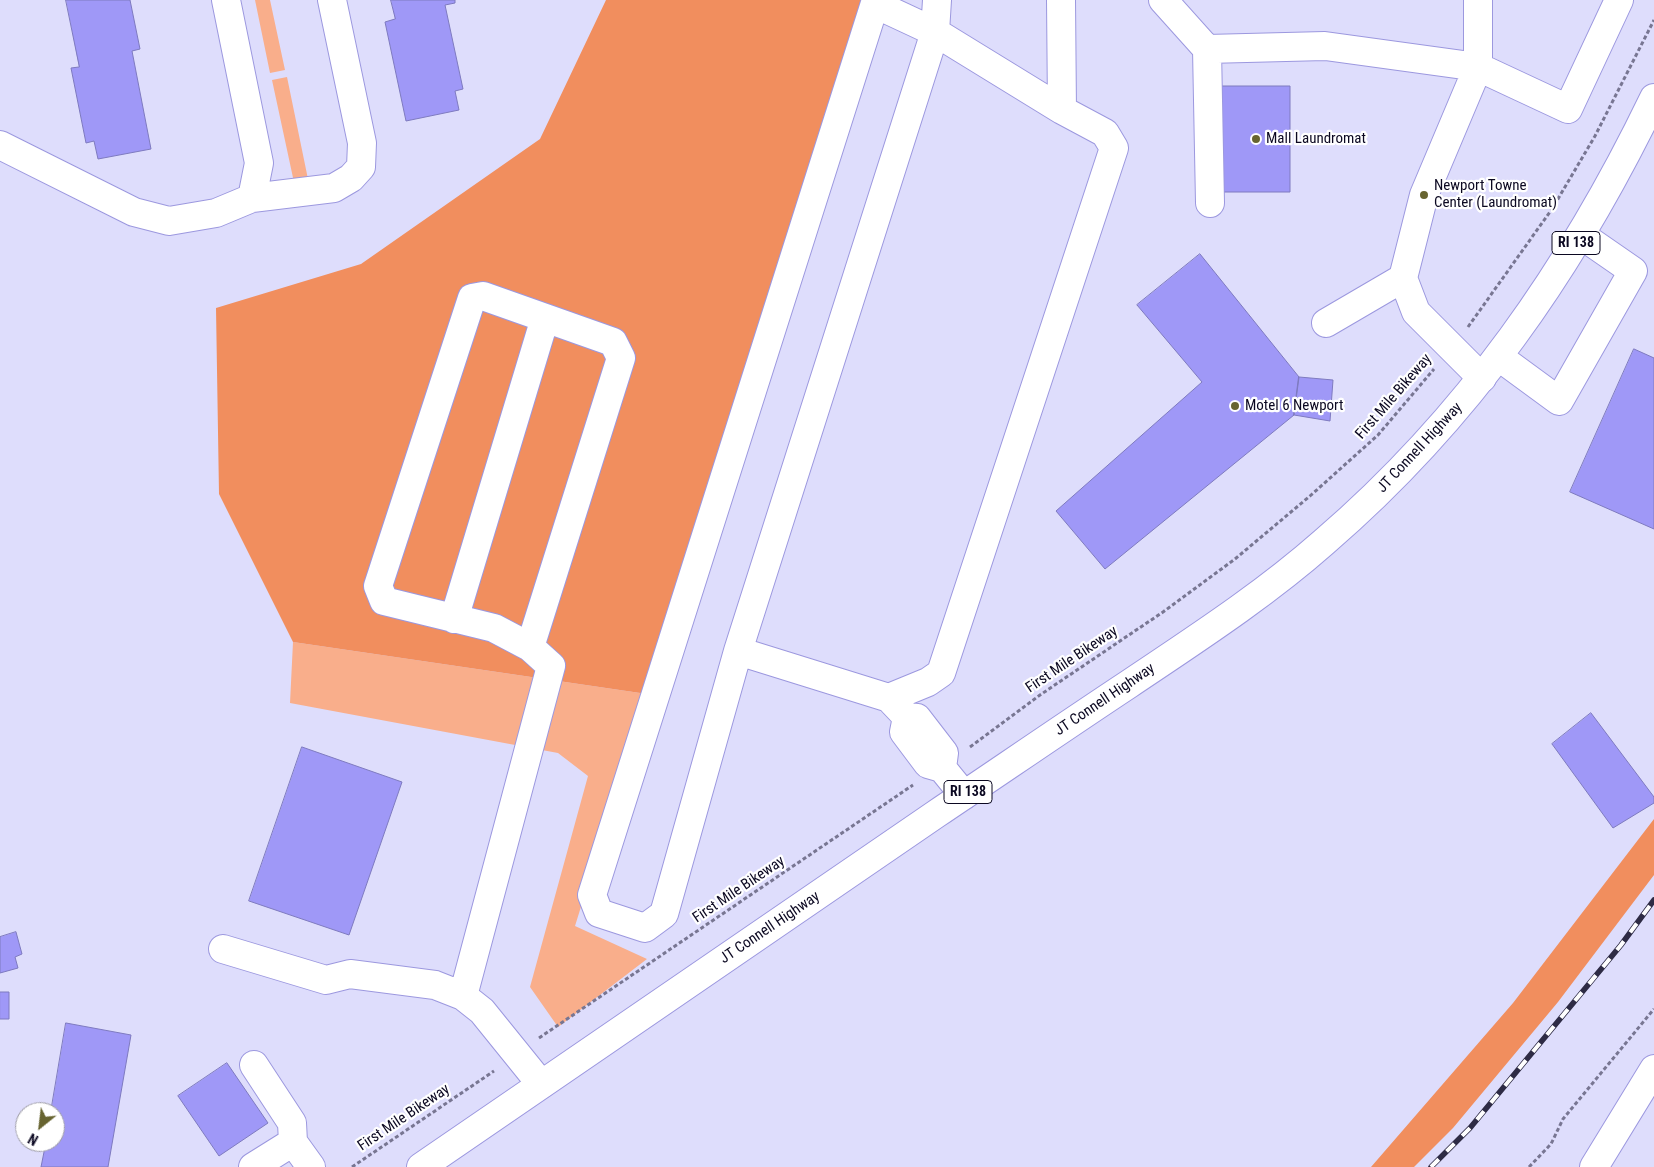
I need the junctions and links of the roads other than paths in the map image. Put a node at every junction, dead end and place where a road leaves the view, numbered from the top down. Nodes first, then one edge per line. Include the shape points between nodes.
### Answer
1 (226, 0) edge
2 (332, 0) edge
3 (937, 0) edge
4 (1062, 0) edge
5 (1163, 0) edge
6 (1478, 0) edge
7 (1619, 0) edge
8 (876, 2) edge
9 (935, 32) junction
10 (1207, 49) junction
11 (1478, 67) junction
12 (1654, 98) edge
13 (1062, 110) junction
14 (0, 145) edge
15 (252, 198) junction
16 (1210, 203) dead end
17 (1581, 235) junction
18 (1403, 278) junction
19 (545, 318) junction
20 (1326, 324) dead end
21 (1499, 357) junction
22 (1482, 378) junction
23 (454, 618) junction
24 (530, 647) junction
25 (738, 651) junction
26 (898, 708) junction
27 (964, 796) junction
28 (223, 949) dead end
29 (463, 996) junction
30 (254, 1066) dead end
31 (1654, 1069) edge
32 (541, 1084) junction
33 (1645, 1090) edge
34 (292, 1142) junction
35 (253, 1167) edge
36 (311, 1167) edge
37 (420, 1167) edge
38 (1594, 1167) edge

1 - 15 main road via 259,164
2 - 15 main road via 362,143 361,167 351,178 334,188
3 - 9 main road
4 - 13 main road
5 - 10 main road
6 - 11 main road
7 - 11 main road via 1568,109
8 - 9 main road
8 - 25 main road via 592,895 599,913 646,928 664,914
9 - 13 main road
9 - 25 main road
10 - 11 main road via 1325,46
10 - 16 main road
11 - 18 main road via 1424,195
12 - 17 main road, JT Connell Highway / RI 138
13 - 26 main road via 1105,133 1114,148 941,673
14 - 15 main road via 134,212 168,221 216,213
17 - 21 main road, JT Connell Highway / RI 138
17 - 21 main road via 1633,271 1559,401
18 - 20 main road
18 - 22 main road via 1416,312
19 - 23 main road
19 - 23 main road via 483,296 472,298 378,586 384,601
19 - 24 main road via 613,342 621,358
21 - 22 main road, JT Connell Highway / RI 138
22 - 27 main road, JT Connell Highway / RI 138 via 1365,506 1277,581
23 - 24 main road via 494,628
24 - 29 main road via 551,666
25 - 26 main road
26 - 27 main road via 917,718 944,754 941,767
27 - 32 main road, JT Connell Highway / RI 138
28 - 29 main road via 326,980 350,974 435,985
29 - 32 main road via 482,1011
30 - 34 main road via 292,1123
31 - 33 main road
32 - 37 main road, JT Connell Highway / RI 138
33 - 38 main road
34 - 35 main road
34 - 36 main road

